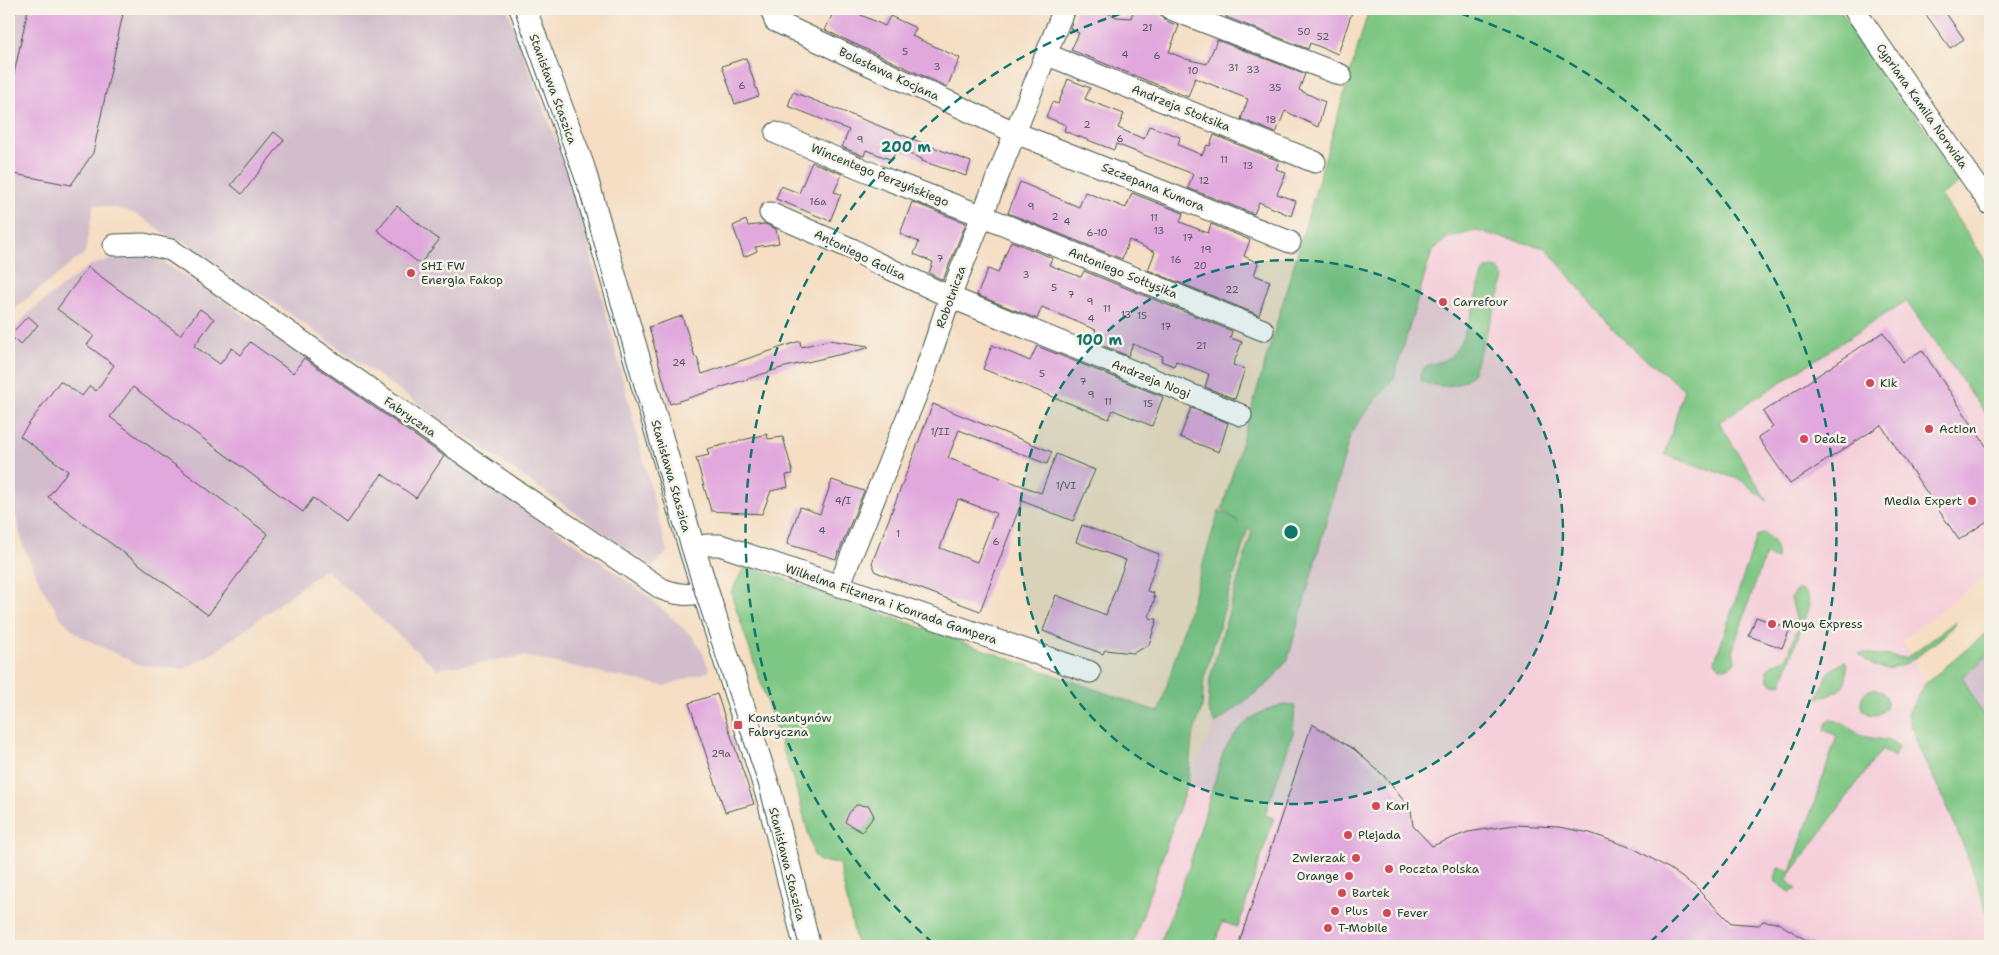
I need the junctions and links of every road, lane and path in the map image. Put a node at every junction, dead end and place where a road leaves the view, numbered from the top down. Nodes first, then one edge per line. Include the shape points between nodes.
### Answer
1 (523, 9) edge
2 (771, 9) edge
3 (1064, 9) edge
4 (1171, 9) edge
5 (1854, 9) edge
6 (1048, 55) junction
7 (1341, 75) dead end
8 (776, 133) dead end
9 (1016, 133) junction
10 (1315, 162) dead end
11 (1990, 204) edge
12 (770, 213) dead end
13 (983, 216) junction
14 (1290, 242) dead end
15 (114, 245) dead end
16 (950, 297) junction
17 (1263, 330) dead end
18 (1241, 416) dead end
19 (692, 549) junction
20 (838, 586) junction
21 (705, 592) junction
22 (1090, 672) dead end
23 (807, 946) edge

1 - 19 street, Stanisława Staszica via 582,166
2 - 9 street, Bolesława Kocjana via 775,21
3 - 6 street, Robotnicza
4 - 7 street
5 - 11 street, Cypriana Kamila Norwida
6 - 9 street, Robotnicza
6 - 10 street, Andrzeja Stoksika
8 - 13 street, Wincentego Perzyńskiego
9 - 13 street, Robotnicza
9 - 14 street, Szczepana Kumora
12 - 16 street, Antoniego Golisa
13 - 16 street, Robotnicza
13 - 17 street, Antoniego Sołtysika
15 - 21 street, Fabryczna via 144,244 171,250 654,584 675,594
16 - 18 street, Andrzeja Nogi
16 - 20 street, Robotnicza via 923,378
19 - 20 street, Wilhelma Fitznera i Konrada Gampera via 720,545
19 - 21 street, Stanisława Staszica
20 - 22 street, Wilhelma Fitznera i Konrada Gampera
21 - 23 street, Stanisława Staszica via 770,798

